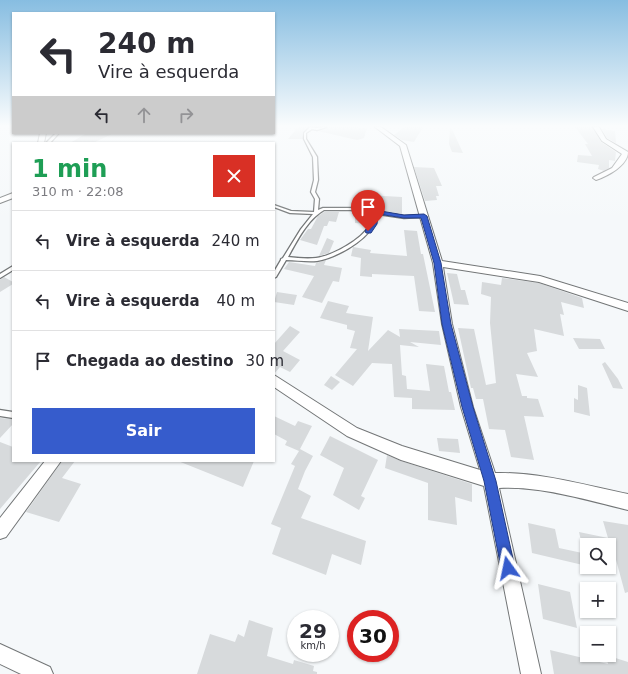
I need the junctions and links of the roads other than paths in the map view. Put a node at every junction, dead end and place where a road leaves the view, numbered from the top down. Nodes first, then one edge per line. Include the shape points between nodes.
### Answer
1 (315, 158) edge
2 (407, 158) edge
3 (623, 158) edge
4 (596, 178) dead end
5 (12, 195) edge
6 (1, 199) edge
7 (275, 206) edge
8 (375, 212) junction
9 (316, 213) junction
10 (424, 216) junction
11 (283, 259) junction
12 (438, 263) junction
13 (12, 269) edge
14 (275, 274) edge
15 (0, 276) edge
16 (628, 307) edge
17 (275, 381) edge
18 (0, 413) edge
19 (12, 416) edge
20 (53, 462) edge
21 (490, 481) junction
22 (628, 502) edge
23 (0, 531) edge
24 (0, 654) edge
25 (43, 674) edge
26 (531, 674) edge

1 - 9 lane via 316,180 313,192 317,199
2 - 10 street
3 - 4 street via 614,169
5 - 6 street
7 - 9 lane via 290,212
8 - 9 lane via 351,208 323,209
8 - 10 lane
8 - 11 lane via 374,224 350,247 328,258
9 - 11 lane
10 - 12 street
11 - 14 lane
12 - 16 street via 540,279
12 - 21 street via 447,324 467,407
13 - 15 lane
17 - 21 street via 352,432 401,453
18 - 19 lane
20 - 23 street
21 - 22 street via 517,480 551,485
21 - 26 street
24 - 25 street

